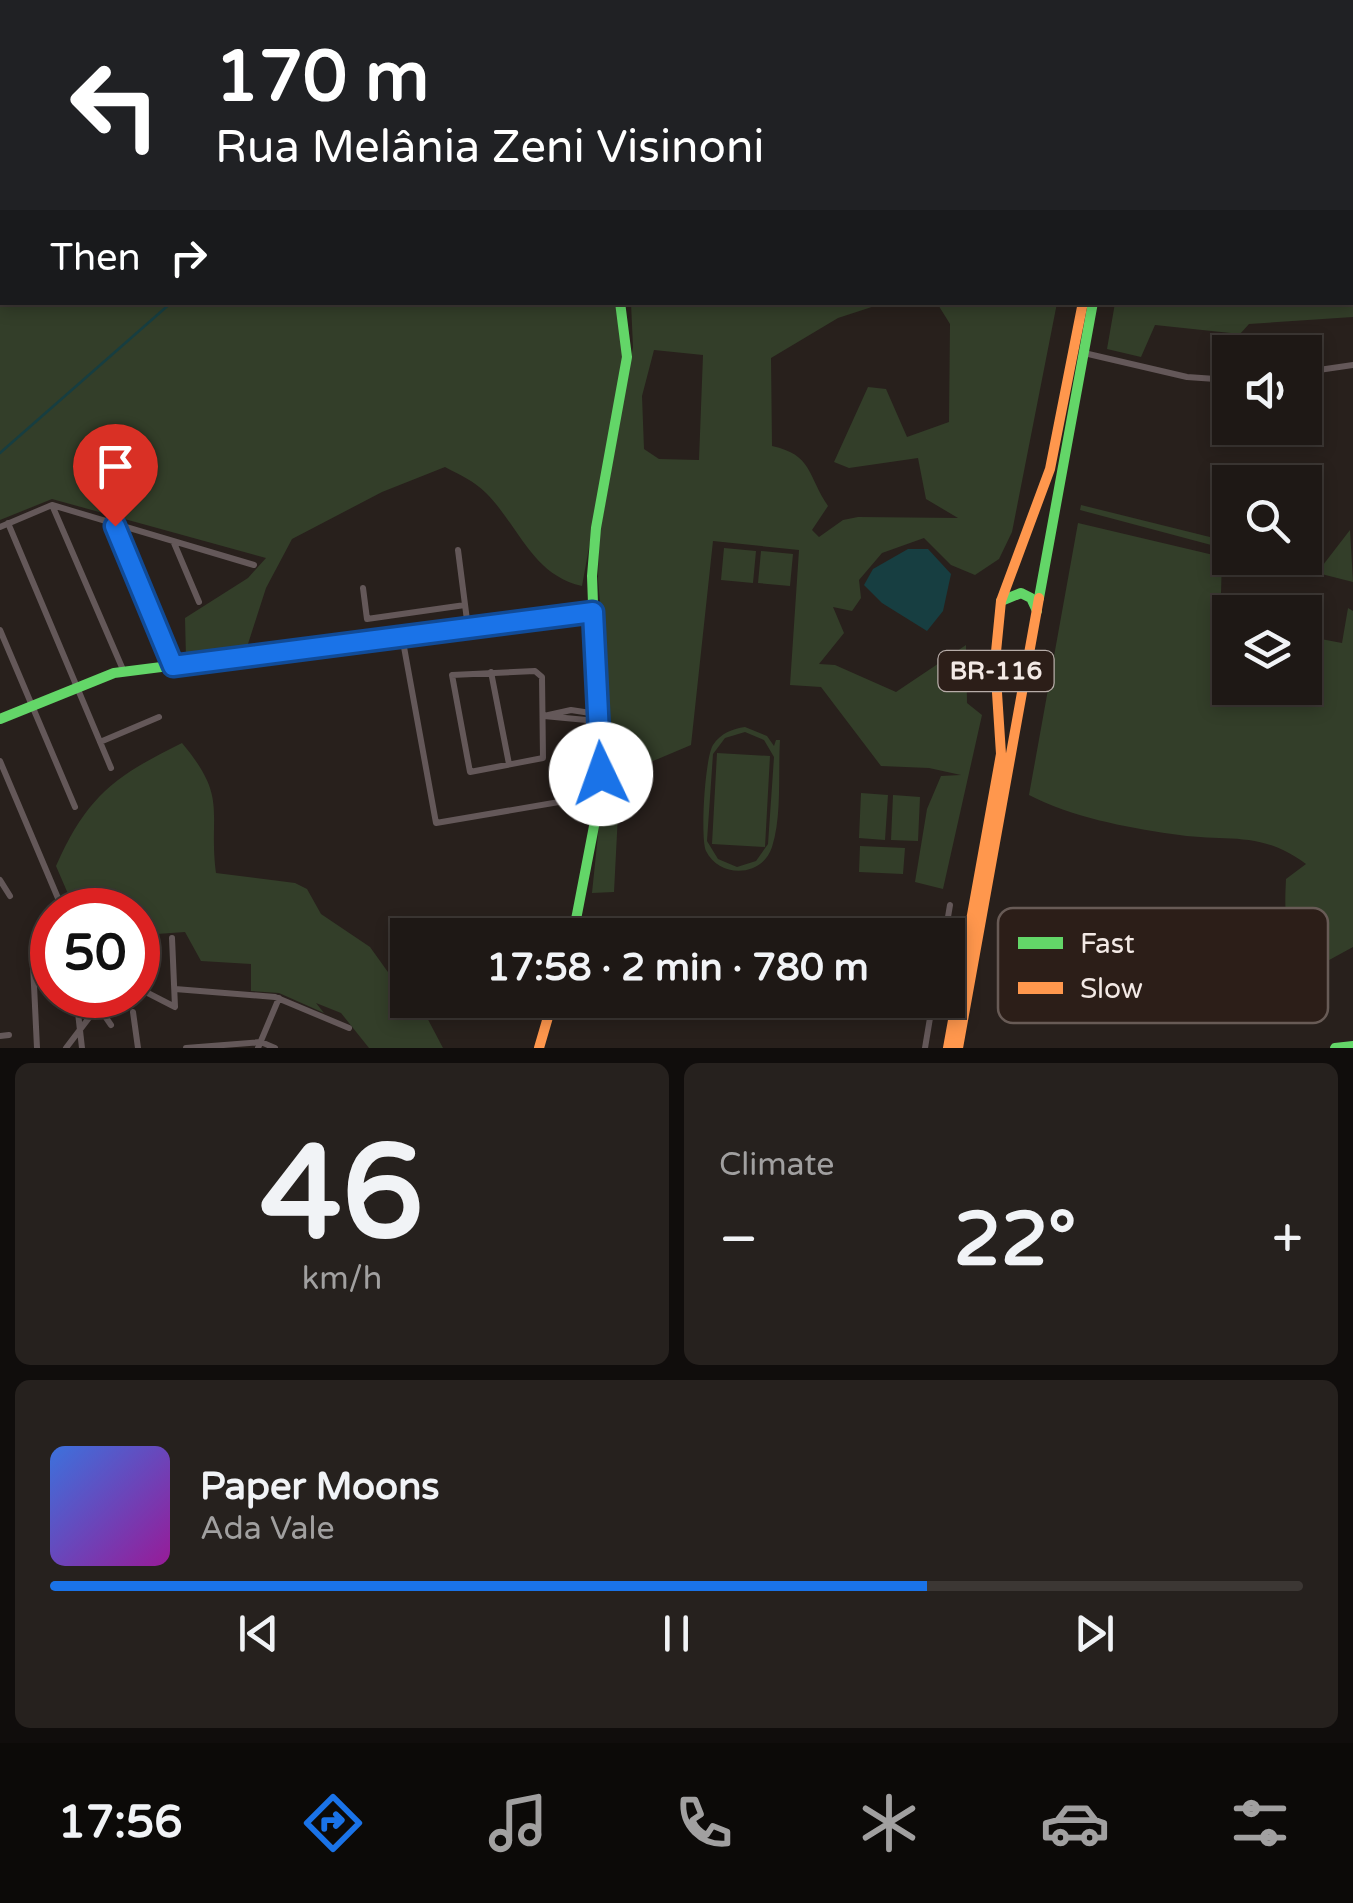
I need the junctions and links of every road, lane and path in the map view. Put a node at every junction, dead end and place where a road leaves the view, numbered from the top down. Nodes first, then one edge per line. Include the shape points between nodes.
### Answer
1 (620, 305) edge
2 (1082, 305) edge
3 (1093, 305) edge
4 (1084, 353) junction
5 (1353, 365) edge
6 (1322, 370) edge
7 (1212, 379) edge
8 (52, 504) junction
9 (4, 525) edge
10 (115, 526) junction
11 (174, 542) junction
12 (458, 550) dead end
13 (254, 565) dead end
14 (363, 588) dead end
15 (1001, 601) junction
16 (199, 602) dead end
17 (465, 606) junction
18 (593, 612) junction
19 (1037, 612) junction
20 (468, 628) junction
21 (0, 630) edge
22 (402, 636) junction
23 (173, 666) junction
24 (124, 672) junction
25 (491, 672) junction
26 (76, 686) junction
27 (32, 706) junction
28 (544, 716) junction
29 (159, 717) dead end
30 (599, 717) junction
31 (0, 719) edge
32 (100, 742) junction
33 (0, 761) edge
34 (509, 764) junction
35 (111, 768) dead end
36 (600, 795) junction
37 (75, 807) dead end
38 (0, 880) edge
39 (54, 888) edge
40 (10, 896) dead end
41 (950, 905) dead end
42 (576, 918) edge
43 (948, 918) edge
44 (172, 938) dead end
45 (176, 989) junction
46 (279, 998) junction
47 (160, 999) edge
48 (36, 1018) edge
49 (78, 1018) edge
50 (134, 1018) edge
51 (548, 1018) edge
52 (930, 1018) edge
53 (110, 1025) dead end
54 (79, 1028) junction
55 (349, 1028) dead end
56 (259, 1045) edge
57 (1353, 1046) edge
58 (37, 1048) edge
59 (66, 1048) edge
60 (82, 1048) edge
61 (138, 1048) edge
62 (186, 1048) edge
63 (276, 1048) edge
64 (539, 1048) edge
65 (925, 1048) edge
66 (948, 1048) edge
67 (958, 1048) edge
68 (1336, 1048) edge

1 - 18 main road via 627,357 594,540
2 - 15 main road, BR-116 via 1052,461
3 - 4 main road, BR-116
4 - 7 street
4 - 19 main road, BR-116
5 - 6 street
8 - 9 street
8 - 10 street
8 - 24 street
9 - 26 street
10 - 11 street
10 - 23 street
11 - 13 street
11 - 16 street
12 - 17 street
14 - 17 street via 367,619
15 - 19 main road via 1021,593
15 - 66 main road, BR-116 via 999,767
17 - 20 street
18 - 20 main road
18 - 30 main road
19 - 67 main road, BR-116
20 - 22 main road
21 - 27 street
22 - 23 main road
22 - 36 street via 436,823
23 - 24 main road
24 - 26 main road
25 - 28 street via 540,673
25 - 34 street
25 - 34 street via 452,674 470,772
26 - 27 main road
26 - 32 street
27 - 31 main road
27 - 37 street
28 - 30 street
28 - 34 street via 543,758
29 - 32 street
30 - 36 main road
32 - 35 street
33 - 39 street
36 - 42 main road
38 - 40 street
41 - 43 street
44 - 45 street
45 - 46 street
45 - 47 street via 175,1006
46 - 55 street
46 - 56 street
48 - 58 street
49 - 54 street
50 - 61 street
51 - 64 main road
52 - 65 street
53 - 54 street via 99,1005
54 - 59 street
54 - 60 street
56 - 62 street
56 - 63 street
57 - 68 main road

